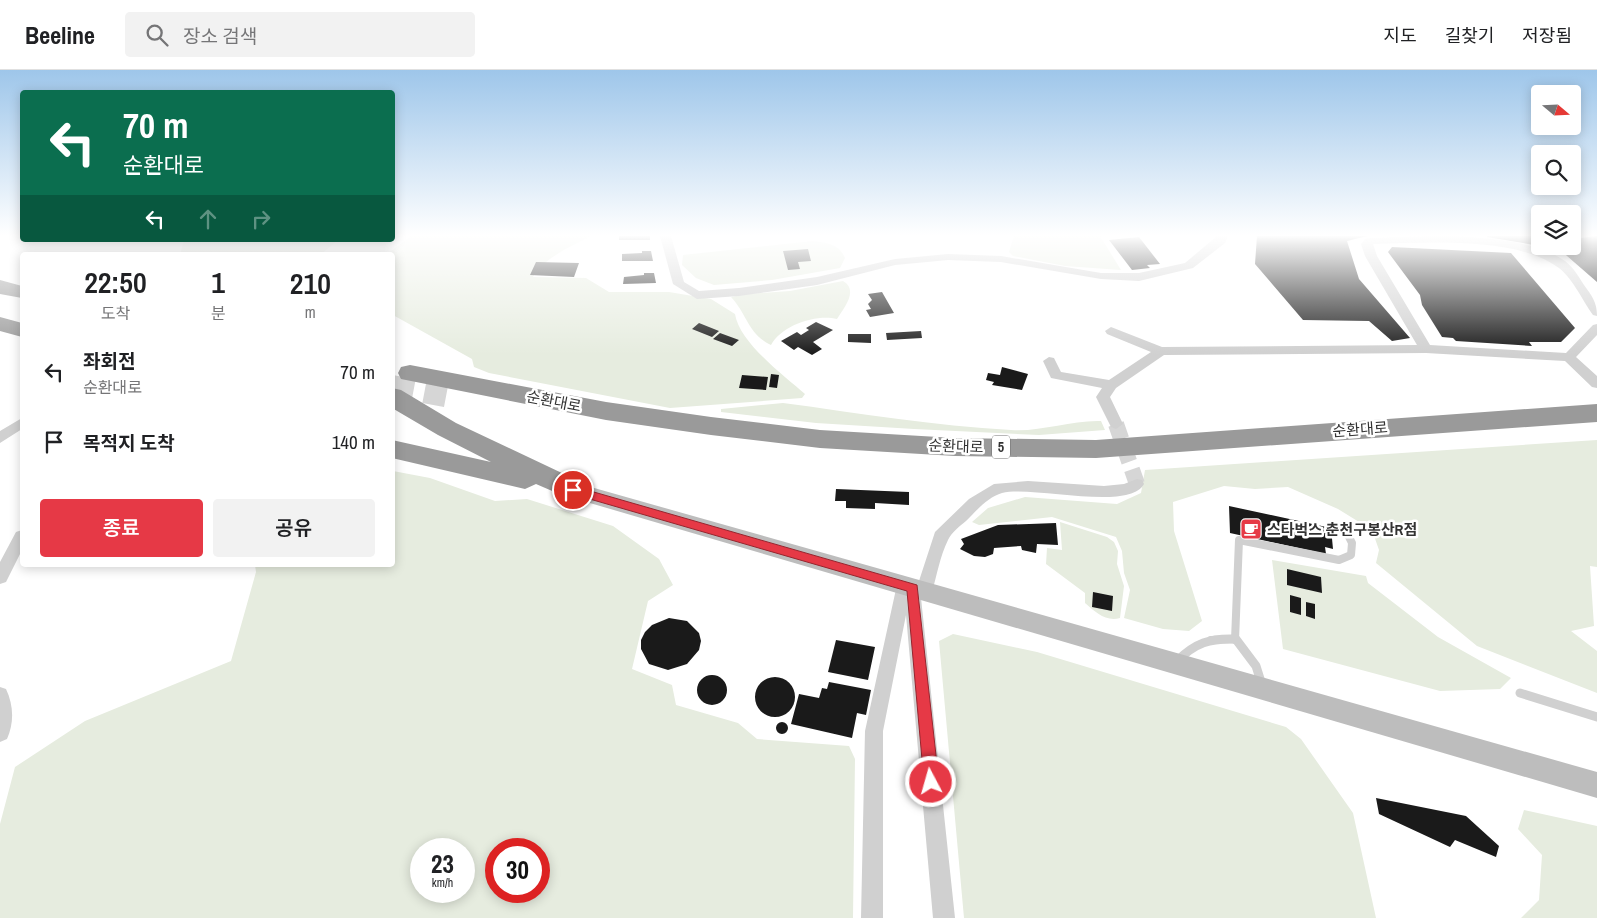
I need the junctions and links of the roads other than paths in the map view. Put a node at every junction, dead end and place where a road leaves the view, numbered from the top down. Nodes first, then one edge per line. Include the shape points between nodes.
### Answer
1 (676, 276) edge
2 (839, 276) edge
3 (1098, 276) edge
4 (1145, 276) edge
5 (1383, 276) edge
6 (1570, 276) edge
7 (0, 288) edge
8 (20, 292) edge
9 (0, 308) edge
10 (20, 312) edge
11 (1597, 312) edge
12 (0, 324) edge
13 (1597, 328) edge
14 (20, 329) edge
15 (1111, 331) dead end
16 (1426, 349) junction
17 (1161, 351) junction
18 (1569, 357) junction
19 (1049, 361) dead end
20 (410, 373) dead end
21 (1597, 384) edge
22 (1111, 385) junction
23 (450, 397) tunnel mouth
24 (395, 398) edge
25 (1597, 413) edge
26 (20, 424) edge
27 (1116, 424) tunnel mouth
28 (1597, 430) edge
29 (0, 438) edge
30 (395, 450) edge
31 (1137, 484) dead end
32 (573, 490) junction
33 (1348, 535) dead end
34 (20, 540) edge
35 (0, 577) edge
36 (913, 588) junction
37 (1235, 638) junction
38 (1175, 664) junction
39 (1264, 690) junction
40 (1520, 693) dead end
41 (0, 695) edge
42 (1597, 717) edge
43 (0, 733) edge
44 (1597, 785) edge
45 (872, 918) edge
46 (944, 918) edge

1 - 2 street via 678,284 698,295 739,292
3 - 4 street
5 - 16 street
6 - 11 street
7 - 8 highway
9 - 10 highway
12 - 14 highway
13 - 18 street
15 - 17 street
16 - 17 street
16 - 18 street
17 - 22 street
18 - 21 street
19 - 22 street via 1056,375
20 - 25 highway, 순환대로 / 5 via 606,411 711,426 820,439 955,447 1096,448
22 - 27 street via 1103,397
23 - 28 highway, 순환대로 / 5 via 704,442 823,456 965,464 1110,464
24 - 32 highway via 447,429
26 - 29 street
30 - 32 highway
31 - 36 street via 1104,492 1028,486 999,488 974,503 940,536
32 - 36 street
33 - 37 lane via 1352,544 1351,555 1338,560 1239,540
34 - 35 street
36 - 38 street
36 - 45 street via 874,731
36 - 46 street
37 - 38 lane via 1207,638 1186,651
37 - 39 lane via 1256,666
38 - 39 street
39 - 44 street
40 - 42 lane
41 - 43 street via 4,717

